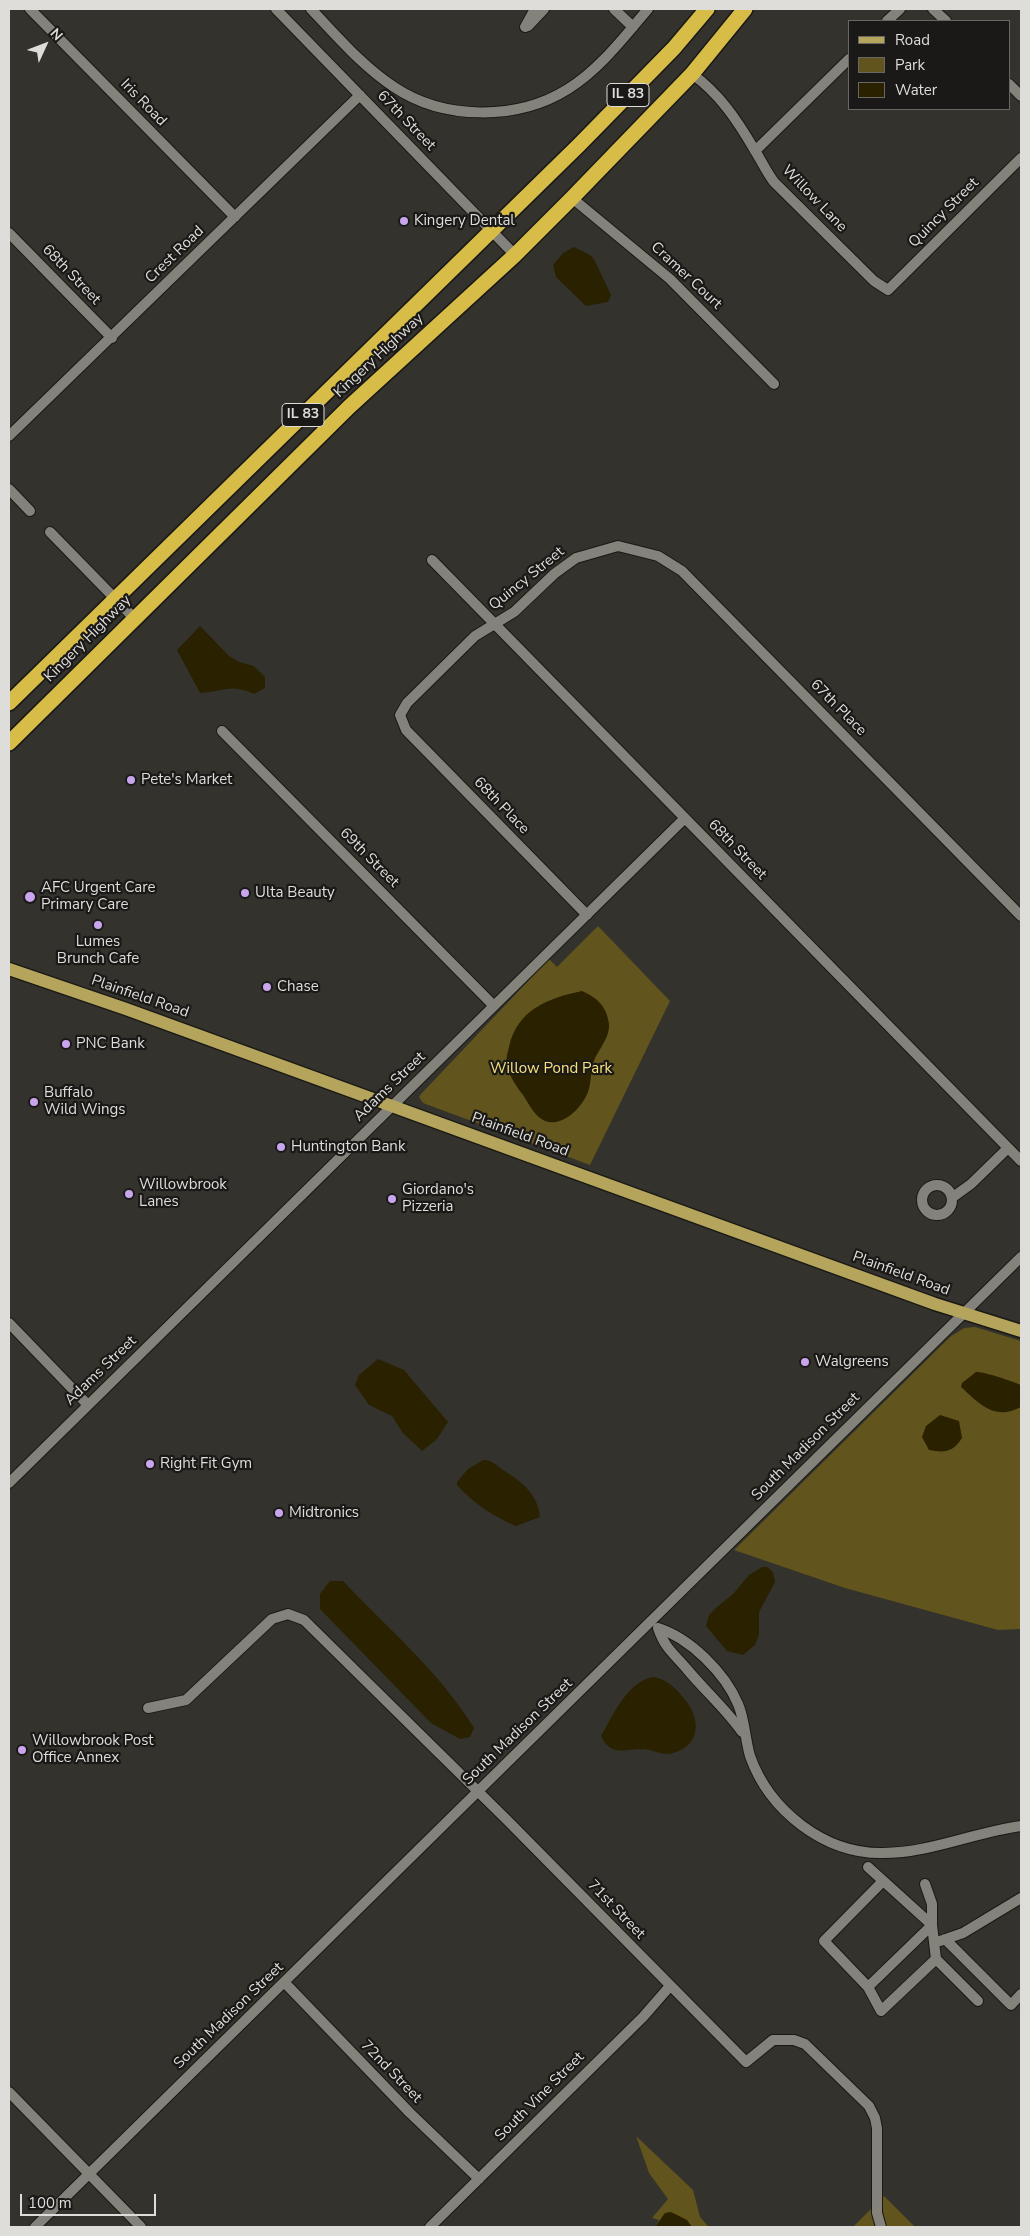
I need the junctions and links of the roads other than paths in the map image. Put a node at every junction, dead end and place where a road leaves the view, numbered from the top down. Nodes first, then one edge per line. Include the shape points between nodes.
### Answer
1 (30, 9) edge
2 (276, 9) edge
3 (311, 9) edge
4 (534, 9) edge
5 (544, 9) edge
6 (614, 9) edge
7 (648, 9) edge
8 (707, 9) edge
9 (745, 9) edge
10 (900, 9) edge
11 (933, 9) edge
12 (888, 20) edge
13 (945, 20) edge
14 (633, 27) junction
15 (848, 60) edge
16 (692, 74) junction
17 (1010, 85) edge
18 (360, 95) junction
19 (1021, 96) edge
20 (755, 151) junction
21 (1021, 158) edge
22 (572, 198) junction
23 (235, 217) junction
24 (492, 231) junction
25 (9, 233) edge
26 (515, 255) junction
27 (888, 290) joint
28 (112, 338) junction
29 (774, 384) dead end
30 (9, 436) edge
31 (9, 489) edge
32 (30, 511) dead end
33 (50, 532) dead end
34 (618, 546) joint
35 (432, 560) dead end
36 (115, 598) junction
37 (134, 618) junction
38 (494, 624) junction
39 (9, 703) edge
40 (400, 715) joint
41 (222, 731) dead end
42 (9, 743) edge
43 (685, 818) junction
44 (587, 915) junction
45 (1021, 916) edge
46 (9, 969) edge
47 (494, 1006) junction
48 (392, 1106) junction
49 (1008, 1148) junction
50 (1021, 1161) edge
51 (953, 1197) dead end
52 (1021, 1257) edge
53 (964, 1314) junction
54 (9, 1323) edge
55 (1021, 1331) edge
56 (88, 1405) junction
57 (9, 1483) edge
58 (148, 1708) dead end
59 (744, 1735) junction
60 (477, 1792) junction
61 (1021, 1826) edge
62 (868, 1867) dead end
63 (883, 1881) junction
64 (925, 1884) dead end
65 (1021, 1898) edge
66 (932, 1925) junction
67 (945, 1939) junction
68 (934, 1942) junction
69 (936, 1959) junction
70 (285, 1983) junction
71 (670, 1986) junction
72 (868, 1987) junction
73 (1021, 1994) edge
74 (978, 2001) dead end
75 (9, 2092) edge
76 (88, 2174) junction
77 (479, 2179) junction
78 (35, 2227) edge
79 (141, 2227) edge
80 (430, 2227) edge
81 (881, 2227) edge

1 - 23 street, Iris Road
2 - 18 street, 67th Street
3 - 14 street via 373,73 394,88 413,99 463,112 523,108 567,89 606,57
4 - 5 street via 524,27
6 - 14 street
7 - 14 street
8 - 24 highway, Kingery Highway / IL 83 via 674,48
9 - 16 highway, Kingery Highway / IL 83
10 - 12 street
11 - 13 street
15 - 20 street
16 - 20 street, Willow Lane via 725,105
16 - 22 highway, Kingery Highway / IL 83
17 - 19 street
18 - 23 street, Crest Road
18 - 24 street, 67th Street
20 - 27 street, Willow Lane via 774,182 874,281
21 - 27 street, Quincy Street
22 - 26 highway, Kingery Highway / IL 83
22 - 29 street, Cramer Court via 670,278
23 - 28 street, Crest Road
24 - 26 street, 67th Street
24 - 36 highway, Kingery Highway / IL 83
25 - 28 street, 68th Street
26 - 37 highway, Kingery Highway / IL 83 via 349,407
28 - 30 street, Crest Road
31 - 32 street
33 - 36 street
34 - 38 street, Quincy Street via 586,554 565,565 514,612
34 - 45 street, 67th Place via 658,556 682,571
35 - 38 street, 68th Street
36 - 37 street
36 - 39 highway, Kingery Highway / IL 83
37 - 42 highway, Kingery Highway / IL 83
38 - 40 street, Quincy Street via 475,636 407,703
38 - 43 street, 68th Street
40 - 44 street, 68th Place via 406,730
41 - 47 street, 69th Street
43 - 44 street, Adams Street
43 - 49 street, 68th Street
44 - 47 street, Adams Street
46 - 48 main road, Plainfield Road
47 - 48 street, Adams Street
48 - 53 main road, Plainfield Road
48 - 56 street, Adams Street
49 - 50 street, 68th Street
49 - 51 street via 972,1184
52 - 53 street, South Madison Street
53 - 55 main road, Plainfield Road
53 - 60 street, South Madison Street
54 - 56 street
56 - 57 street, Adams Street
58 - 60 street, 71st Street via 186,1700 272,1619 288,1614 304,1620
59 - 59 street via 739,1706 721,1675 675,1633 658,1628 664,1644 697,1683 728,1712
59 - 61 street via 763,1783 776,1800 804,1828 839,1845 882,1853 906,1852
60 - 70 street, South Madison Street
60 - 71 street, 71st Street
62 - 63 street
63 - 66 street
63 - 72 street via 824,1941
64 - 66 street via 932,1904
65 - 67 street via 963,1933
66 - 68 street
66 - 72 street
67 - 68 street
67 - 73 street via 1011,2005
68 - 69 street
69 - 72 street via 881,2011
69 - 74 street
70 - 76 street, South Madison Street
70 - 77 street, 72nd Street via 410,2113
71 - 77 street, South Vine Street via 643,2017
71 - 81 street, 71st Street via 746,2062 773,2040 794,2040 816,2053 869,2106 877,2128 877,2213
75 - 76 street
76 - 78 street, South Madison Street
76 - 79 street
77 - 80 street, South Vine Street

